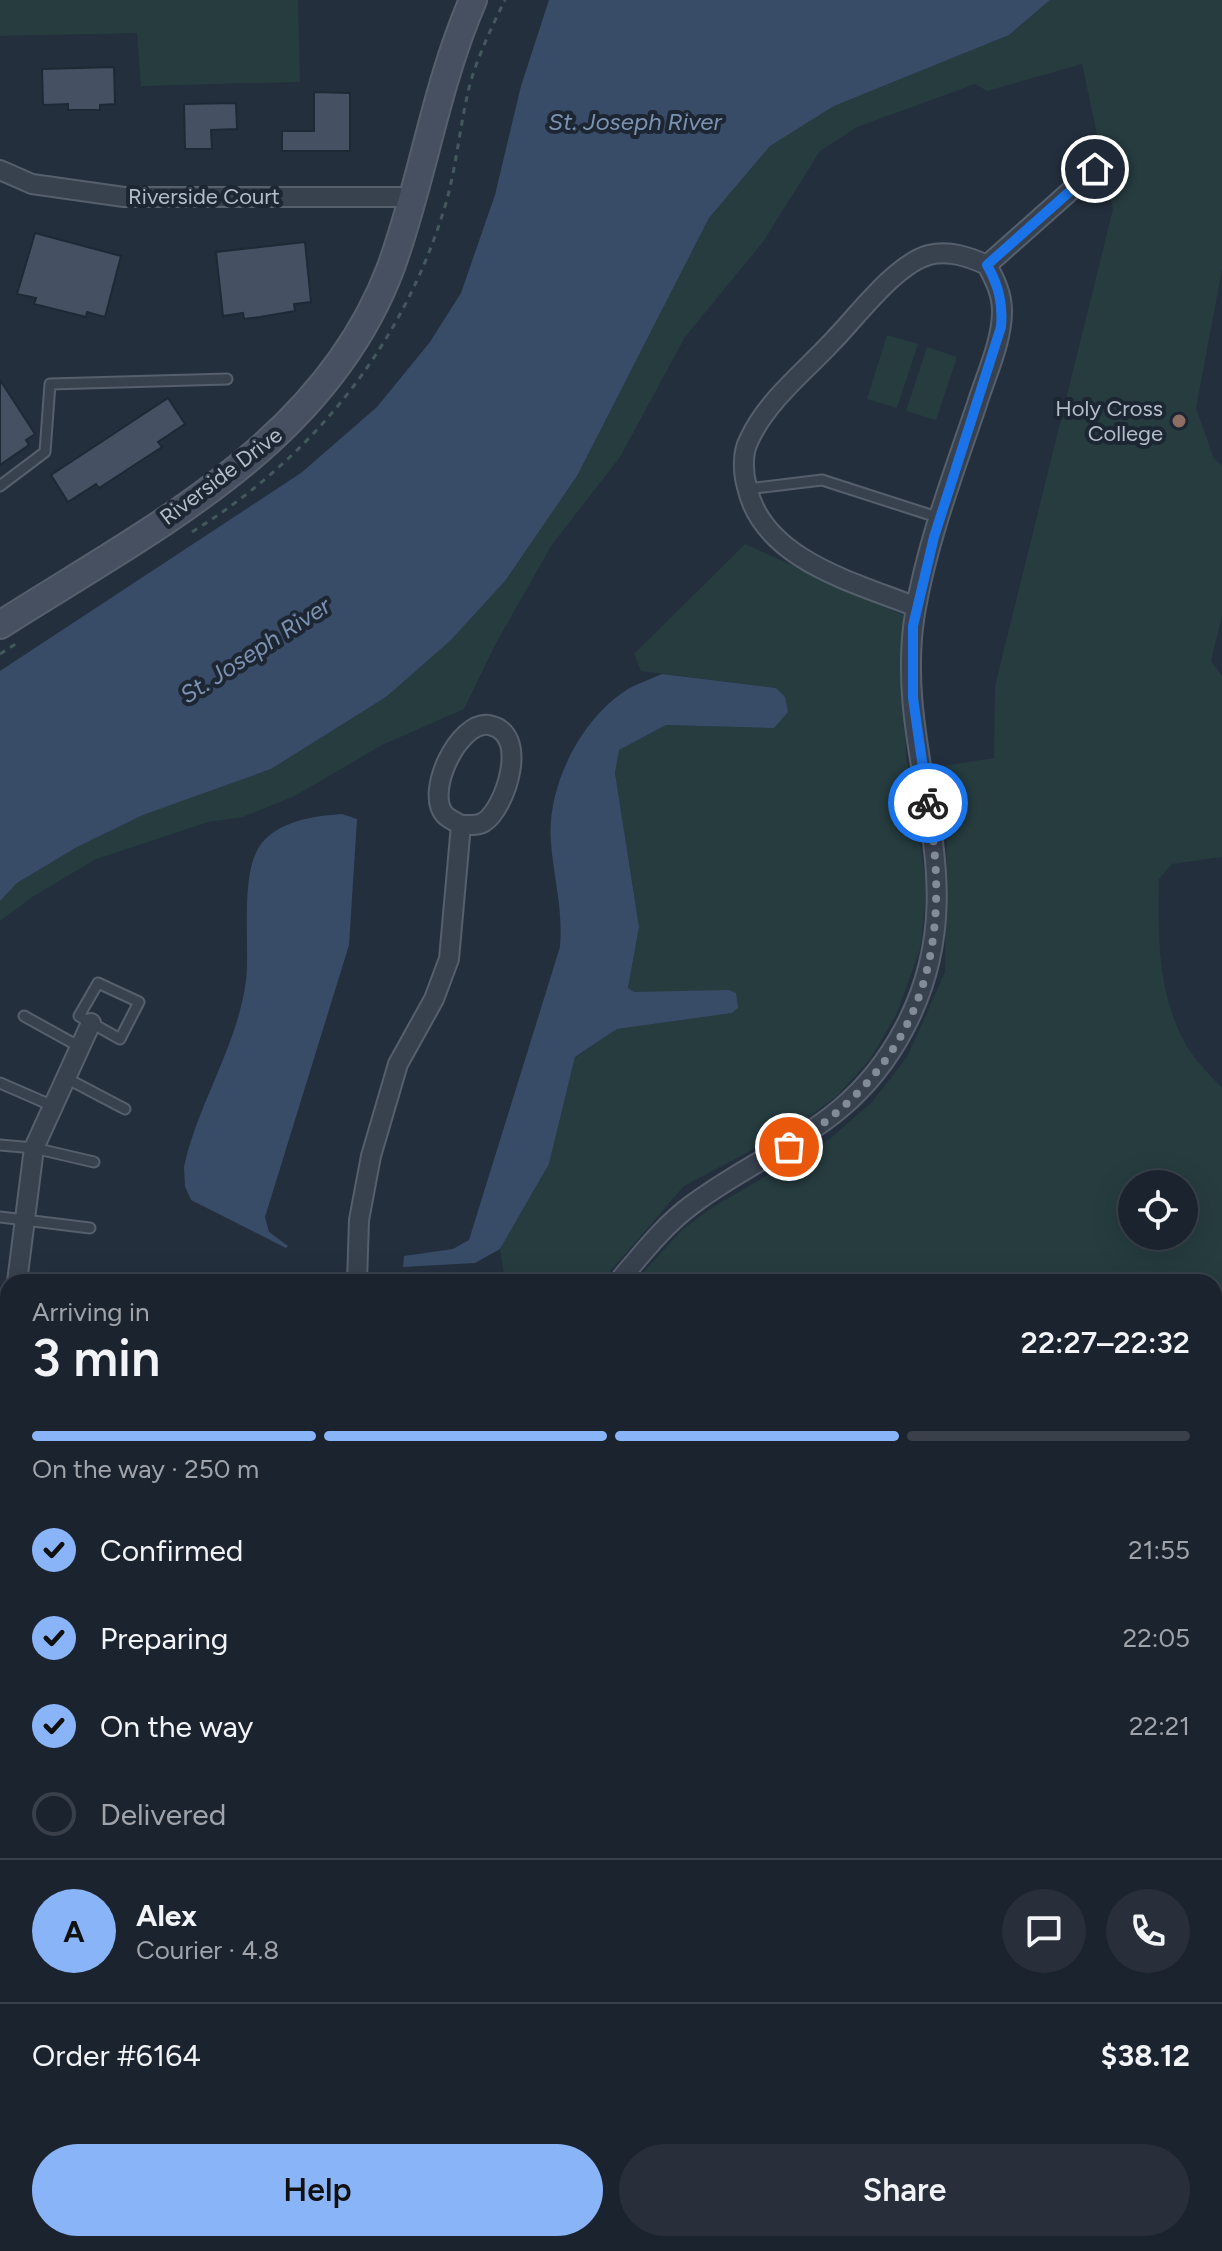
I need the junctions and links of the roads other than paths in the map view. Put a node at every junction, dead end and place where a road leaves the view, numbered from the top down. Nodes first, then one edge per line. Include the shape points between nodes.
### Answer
1 (473, 0) edge
2 (1095, 169) dead end
3 (0, 170) edge
4 (412, 197) junction
5 (987, 265) junction
6 (227, 379) dead end
7 (0, 486) edge
8 (747, 489) junction
9 (940, 518) junction
10 (916, 607) junction
11 (0, 625) edge
12 (461, 825) junction
13 (24, 1016) dead end
14 (91, 1023) junction
15 (80, 1047) junction
16 (66, 1078) junction
17 (0, 1083) edge
18 (53, 1106) junction
19 (125, 1109) dead end
20 (0, 1145) edge
21 (34, 1148) junction
22 (94, 1162) dead end
23 (0, 1217) edge
24 (25, 1221) junction
25 (90, 1228) dead end
26 (20, 1274) edge
27 (357, 1274) edge
28 (625, 1274) edge

1 - 4 street, Riverside Drive via 436,101
2 - 5 street
3 - 4 street, Riverside Court via 32,184 124,197
4 - 11 street, Riverside Drive via 391,267 359,333 282,433 193,501
5 - 8 street via 950,253 909,263 765,412 747,442
5 - 9 street via 997,284 1001,327
6 - 7 lane via 50,384 45,452
8 - 9 lane via 822,480
8 - 10 street via 752,510 780,545
9 - 10 street
10 - 28 street via 913,698 939,886 934,945 917,1002 884,1062 850,1103 815,1131 694,1203
12 - 12 street via 444,814 438,797 441,775 466,731 490,725 505,732 514,757 495,813 482,824
12 - 27 street via 449,959 398,1064 371,1156 359,1220
13 - 15 lane
14 - 14 lane via 120,1039 139,1002 98,983 79,1016
14 - 15 street
15 - 16 street
16 - 18 street
16 - 19 lane
17 - 18 lane
18 - 21 street
20 - 21 lane
21 - 22 lane
21 - 24 street
23 - 24 lane
24 - 25 lane
24 - 26 street

